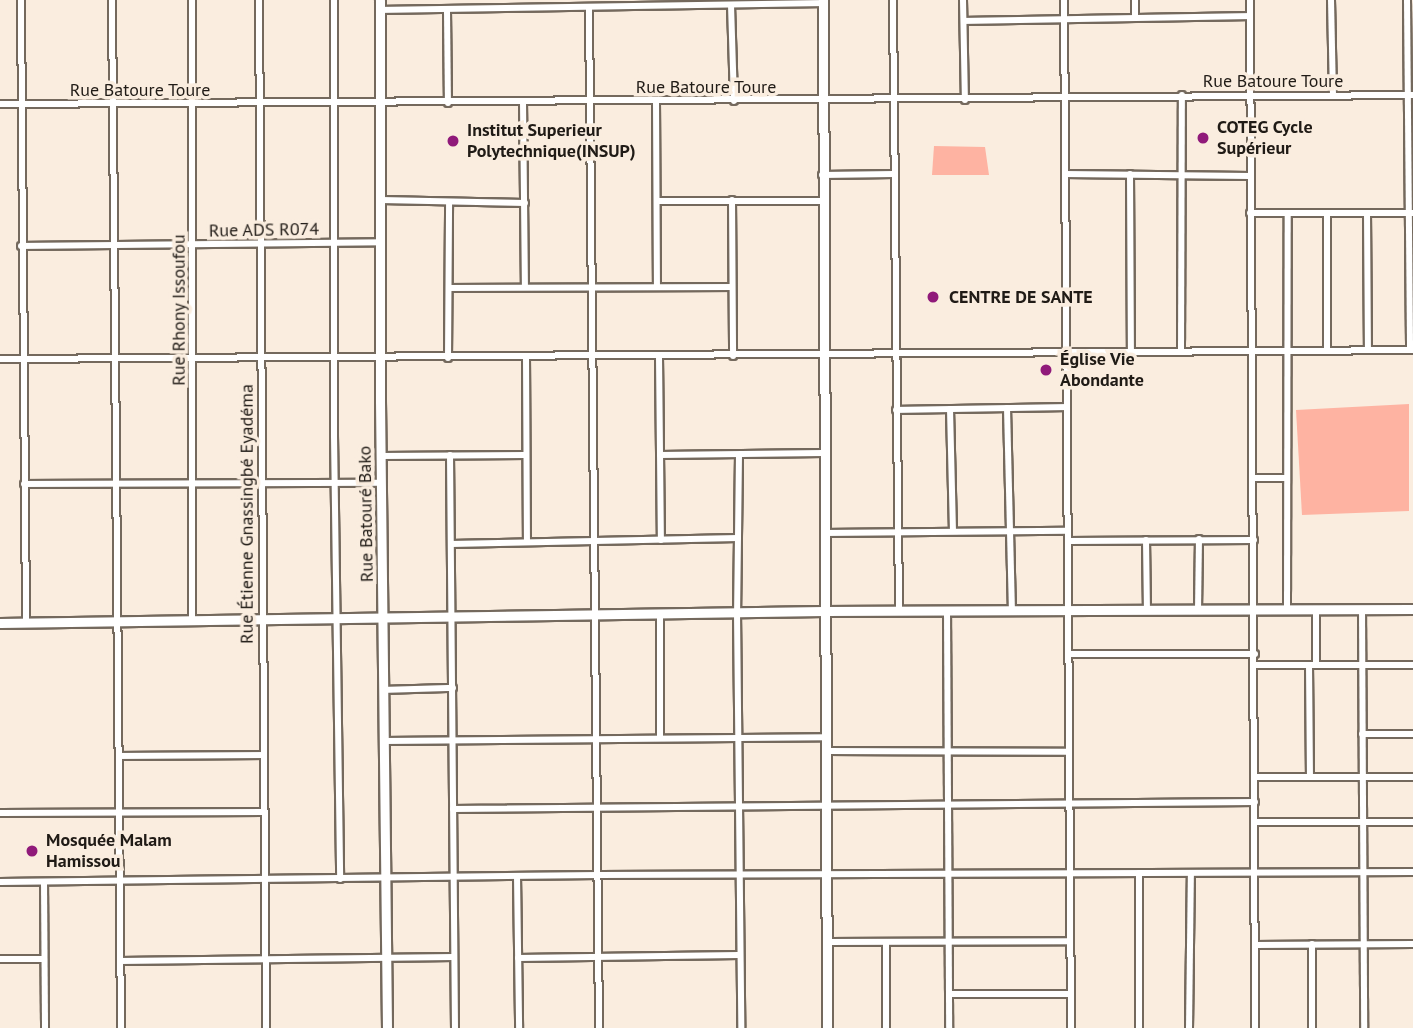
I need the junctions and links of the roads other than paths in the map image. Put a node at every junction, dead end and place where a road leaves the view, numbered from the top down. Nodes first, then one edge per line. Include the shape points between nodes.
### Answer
1 (21, 0) edge
2 (112, 0) edge
3 (192, 0) edge
4 (260, 0) edge
5 (334, 0) edge
6 (893, 0) edge
7 (963, 0) edge
8 (1064, 0) edge
9 (1135, 0) edge
10 (1250, 0) edge
11 (1331, 0) edge
12 (1407, 0) edge
13 (823, 1) edge
14 (380, 5) edge
15 (732, 5) junction
16 (589, 8) junction
17 (447, 11) junction
18 (1250, 16) junction
19 (1410, 16) edge
20 (1135, 18) junction
21 (1064, 19) junction
22 (964, 20) junction
23 (1182, 95) junction
24 (1410, 95) edge
25 (1250, 96) junction
26 (1332, 96) junction
27 (1065, 97) junction
28 (893, 100) junction
29 (965, 100) junction
30 (734, 101) junction
31 (822, 101) junction
32 (523, 102) junction
33 (588, 102) junction
34 (656, 102) junction
35 (112, 103) junction
36 (194, 103) junction
37 (381, 103) junction
38 (448, 103) junction
39 (0, 104) edge
40 (22, 104) junction
41 (261, 104) junction
42 (333, 104) junction
43 (1410, 163) edge
44 (822, 174) junction
45 (894, 174) junction
46 (1065, 174) junction
47 (1130, 174) junction
48 (1182, 175) junction
49 (1250, 176) junction
50 (381, 200) junction
51 (732, 200) junction
52 (657, 201) junction
53 (822, 201) junction
54 (449, 202) junction
55 (525, 203) junction
56 (1250, 213) junction
57 (1288, 213) junction
58 (1327, 213) junction
59 (1367, 213) junction
60 (1410, 213) edge
61 (382, 242) junction
62 (333, 243) junction
63 (261, 244) junction
64 (193, 245) junction
65 (21, 246) junction
66 (115, 246) junction
67 (525, 287) junction
68 (591, 287) junction
69 (657, 287) junction
70 (449, 288) junction
71 (732, 288) junction
72 (1251, 350) junction
73 (1287, 350) junction
74 (1327, 350) junction
75 (1368, 350) junction
76 (1411, 350) edge
77 (1131, 351) junction
78 (1181, 351) junction
79 (1065, 352) junction
80 (733, 356) junction
81 (824, 356) junction
82 (897, 356) junction
83 (115, 357) junction
84 (527, 357) junction
85 (592, 357) junction
86 (659, 357) junction
87 (261, 358) junction
88 (334, 358) junction
89 (380, 358) junction
90 (449, 358) junction
91 (0, 359) edge
92 (23, 359) junction
93 (193, 359) junction
94 (1066, 407) junction
95 (1007, 408) junction
96 (950, 409) junction
97 (895, 410) junction
98 (823, 453) junction
99 (450, 455) junction
100 (526, 455) junction
101 (739, 455) junction
102 (381, 456) junction
103 (660, 456) junction
104 (1253, 478) junction
105 (1287, 478) junction
106 (118, 483) junction
107 (193, 483) junction
108 (260, 483) junction
109 (335, 483) junction
110 (381, 483) junction
111 (24, 484) junction
112 (953, 530) junction
113 (898, 531) junction
114 (1009, 531) junction
115 (1068, 531) junction
116 (824, 533) junction
117 (738, 538) junction
118 (1199, 539) junction
119 (661, 540) junction
120 (1146, 540) junction
121 (1254, 540) junction
122 (594, 541) junction
123 (1068, 541) junction
124 (527, 542) junction
125 (451, 544) junction
126 (1362, 609) junction
127 (1413, 609) edge
128 (1147, 610) junction
129 (1198, 610) junction
130 (1255, 610) junction
131 (1287, 610) junction
132 (1316, 610) junction
133 (824, 611) junction
134 (899, 611) junction
135 (947, 611) junction
136 (1012, 611) junction
137 (1068, 611) junction
138 (737, 613) junction
139 (660, 614) junction
140 (594, 615) junction
141 (453, 617) junction
142 (383, 618) junction
143 (336, 619) junction
144 (192, 620) junction
145 (262, 620) junction
146 (119, 622) junction
147 (0, 623) edge
148 (26, 623) junction
149 (1068, 654) junction
150 (1255, 654) junction
151 (1254, 665) junction
152 (1312, 665) junction
153 (1362, 665) junction
154 (1413, 665) edge
155 (453, 688) junction
156 (384, 690) junction
157 (1362, 734) junction
158 (1413, 734) edge
159 (737, 737) junction
160 (827, 737) junction
161 (660, 738) junction
162 (596, 739) junction
163 (384, 741) junction
164 (452, 741) junction
165 (827, 751) junction
166 (948, 752) junction
167 (1068, 752) junction
168 (262, 755) junction
169 (119, 756) junction
170 (1310, 776) junction
171 (1256, 777) junction
172 (1362, 777) junction
173 (1413, 777) edge
174 (1255, 802) junction
175 (1067, 804) junction
176 (948, 805) junction
177 (827, 806) junction
178 (738, 807) junction
179 (597, 808) junction
180 (453, 809) junction
181 (264, 812) junction
182 (0, 813) edge
183 (119, 813) junction
184 (1255, 822) junction
185 (1362, 822) junction
186 (1413, 822) edge
187 (1363, 872) junction
188 (1413, 872) edge
189 (1139, 873) junction
190 (1191, 873) junction
191 (1255, 873) junction
192 (948, 874) junction
193 (1068, 874) junction
194 (598, 875) junction
195 (827, 875) junction
196 (517, 876) junction
197 (739, 876) junction
198 (453, 877) junction
199 (385, 878) junction
200 (340, 879) junction
201 (119, 880) junction
202 (265, 880) junction
203 (0, 882) edge
204 (44, 882) junction
205 (1070, 941) junction
206 (827, 942) junction
207 (886, 942) junction
208 (948, 942) junction
209 (1312, 944) junction
210 (1363, 944) junction
211 (1413, 944) edge
212 (1255, 945) junction
213 (740, 955) junction
214 (454, 957) junction
215 (599, 957) junction
216 (386, 958) junction
217 (518, 958) junction
218 (0, 959) edge
219 (44, 959) junction
220 (265, 959) junction
221 (120, 961) junction
222 (949, 994) junction
223 (1071, 994) junction
224 (45, 1028) edge
225 (121, 1028) edge
226 (266, 1028) edge
227 (387, 1028) edge
228 (455, 1028) edge
229 (519, 1028) edge
230 (599, 1028) edge
231 (741, 1028) edge
232 (827, 1028) edge
233 (886, 1028) edge
234 (949, 1028) edge
235 (1070, 1028) edge
236 (1139, 1028) edge
237 (1189, 1028) edge
238 (1255, 1028) edge
239 (1312, 1028) edge
240 (1363, 1028) edge

1 - 40 street
2 - 35 street
3 - 36 street, Rue Rhony Issoufou
4 - 41 street, Rue Étienne Gnassingbé Eyadéma
5 - 42 street
6 - 28 street
7 - 22 street
8 - 21 street
9 - 20 street
10 - 18 street
11 - 26 street
12 - 19 street
13 - 15 street
13 - 31 street
14 - 17 street
14 - 37 street, Rue Batouré Bako
15 - 16 street
15 - 30 street
16 - 17 street
16 - 33 street
17 - 38 street
18 - 20 street
18 - 25 street
19 - 24 street
20 - 21 street
21 - 22 street
21 - 27 street
22 - 29 street
23 - 25 street, Rue Batoure Toure
23 - 27 street, Rue Batoure Toure
23 - 48 street
24 - 26 street, Rue Batoure Toure
24 - 43 street
25 - 26 street, Rue Batoure Toure
25 - 49 street
27 - 29 street, Rue Batoure Toure
27 - 46 street
28 - 29 street, Rue Batoure Toure
28 - 31 street, Rue Batoure Toure
28 - 45 street
30 - 31 street, Rue Batoure Toure
30 - 34 street, Rue Batoure Toure
31 - 44 street
32 - 33 street, Rue Batoure Toure
32 - 38 street, Rue Batoure Toure
32 - 55 street
33 - 34 street, Rue Batoure Toure
33 - 68 street
34 - 52 street
35 - 36 street, Rue Batoure Toure
35 - 40 street, Rue Batoure Toure
35 - 66 street
36 - 41 street, Rue Batoure Toure
36 - 64 street, Rue Rhony Issoufou
37 - 38 street, Rue Batoure Toure
37 - 42 street, Rue Batoure Toure
37 - 50 street, Rue Batouré Bako
39 - 40 street, Rue Batoure Toure
40 - 65 street
41 - 42 street, Rue Batoure Toure
41 - 63 street, Rue Étienne Gnassingbé Eyadéma
42 - 62 street
43 - 60 street
44 - 45 street
44 - 53 street
45 - 82 street
46 - 47 street
46 - 79 street
47 - 48 street
47 - 77 street
48 - 49 street
48 - 78 street
49 - 56 street
50 - 54 street
50 - 61 street, Rue Batouré Bako
51 - 52 street
51 - 53 street
51 - 71 street
52 - 69 street
53 - 81 street
54 - 55 street
54 - 70 street
55 - 67 street
56 - 57 street
56 - 72 street
57 - 58 street
57 - 73 street
58 - 59 street
58 - 74 street
59 - 60 street
59 - 75 street
60 - 76 street
61 - 62 street, Rue ADS R074
61 - 89 street, Rue Batouré Bako
62 - 63 street, Rue ADS R074
62 - 88 street
63 - 64 street, Rue ADS R074
63 - 87 street, Rue Étienne Gnassingbé Eyadéma
64 - 66 street, Rue ADS R074
64 - 93 street, Rue Rhony Issoufou
65 - 66 street, Rue ADS R074
65 - 92 street
66 - 83 street
67 - 68 street
67 - 70 street
68 - 69 street
68 - 85 street
69 - 71 street
70 - 90 street
71 - 80 street
72 - 73 street
72 - 78 street
72 - 104 street
73 - 74 street
73 - 105 street
74 - 75 street
75 - 76 street
77 - 78 street
77 - 79 street
79 - 82 street
79 - 94 street
80 - 81 street
80 - 86 street
81 - 82 street
81 - 98 street
82 - 97 street
83 - 92 street
83 - 93 street
83 - 106 street
84 - 85 street
84 - 90 street
84 - 100 street
85 - 86 street
85 - 122 street
86 - 103 street
87 - 88 street
87 - 93 street
87 - 108 street, Rue Étienne Gnassingbé Eyadéma
88 - 89 street
88 - 109 street
89 - 90 street
89 - 102 street, Rue Batouré Bako
91 - 92 street
92 - 111 street
93 - 107 street, Rue Rhony Issoufou
94 - 95 street
94 - 115 street
95 - 96 street
95 - 114 street
96 - 97 street
96 - 112 street
97 - 113 street
98 - 101 street
98 - 116 street
99 - 100 street
99 - 102 street
99 - 125 street
100 - 124 street
101 - 103 street
101 - 117 street
102 - 110 street, Rue Batouré Bako
103 - 119 street
104 - 105 street
104 - 121 street
105 - 131 street
106 - 107 street
106 - 111 street
106 - 146 street
107 - 108 street
107 - 144 street, Rue Rhony Issoufou
108 - 109 street
108 - 145 street, Rue Étienne Gnassingbé Eyadéma
109 - 110 street
109 - 143 street
110 - 142 street, Rue Batouré Bako
111 - 148 street
112 - 113 street
112 - 114 street
113 - 116 street
113 - 134 street
114 - 115 street
114 - 136 street
115 - 123 street
116 - 133 street
117 - 119 street
117 - 138 street
118 - 120 street
118 - 121 street
118 - 129 street
119 - 122 street
120 - 123 street
120 - 128 street
121 - 130 street
122 - 124 street
122 - 140 street
123 - 137 street
124 - 125 street
125 - 141 street
126 - 127 street
126 - 132 street
126 - 153 street
128 - 129 street
128 - 137 street
129 - 130 street
130 - 131 street
130 - 150 street
131 - 132 street
132 - 152 street
133 - 134 street
133 - 138 street
133 - 160 street
134 - 135 street
135 - 136 street
135 - 166 street
136 - 137 street
137 - 149 street
138 - 139 street
138 - 159 street
139 - 140 street
139 - 161 street
140 - 141 street
140 - 162 street
141 - 142 street
141 - 155 street
142 - 143 street
142 - 156 street, Rue Batouré Bako
143 - 145 street
143 - 200 street
144 - 145 street
144 - 146 street
145 - 168 street, Rue Étienne Gnassingbé Eyadéma
146 - 148 street
146 - 169 street
147 - 148 street
149 - 150 street
149 - 167 street
150 - 151 street
151 - 152 street
151 - 171 street
152 - 153 street
152 - 170 street
153 - 154 street
153 - 157 street
155 - 156 street
155 - 164 street
156 - 163 street, Rue Batouré Bako
157 - 158 street
157 - 172 street
159 - 160 street
159 - 161 street
159 - 178 street
160 - 165 street
161 - 162 street
162 - 164 street
162 - 179 street
163 - 164 street
163 - 199 street, Rue Batouré Bako
164 - 180 street
165 - 166 street
165 - 177 street
166 - 167 street
166 - 176 street
167 - 175 street
168 - 169 street
168 - 181 street, Rue Étienne Gnassingbé Eyadéma
169 - 183 street
170 - 171 street
170 - 172 street
171 - 174 street
172 - 173 street
172 - 185 street
174 - 175 street
174 - 184 street
175 - 176 street
175 - 193 street
176 - 177 street
176 - 192 street
177 - 178 street
177 - 195 street
178 - 179 street
178 - 197 street
179 - 180 street
179 - 194 street
180 - 198 street
181 - 183 street
181 - 202 street, Rue Étienne Gnassingbé Eyadéma
182 - 183 street
183 - 201 street
184 - 185 street
184 - 191 street
185 - 186 street
185 - 187 street
187 - 188 street
187 - 191 street
187 - 210 street
189 - 190 street
189 - 193 street
189 - 236 street
190 - 191 street
190 - 237 street
191 - 212 street
192 - 193 street
192 - 195 street
192 - 208 street
193 - 205 street
194 - 196 street
194 - 197 street
194 - 215 street
195 - 197 street
195 - 206 street
196 - 198 street
196 - 217 street
197 - 213 street
198 - 199 street
198 - 214 street
199 - 200 street
199 - 216 street, Rue Batouré Bako
200 - 202 street
201 - 202 street
201 - 204 street
201 - 221 street
202 - 220 street, Rue Étienne Gnassingbé Eyadéma
203 - 204 street
204 - 219 street
205 - 208 street
205 - 223 street
206 - 207 street
206 - 232 street
207 - 208 street
207 - 233 street
208 - 222 street
209 - 210 street
209 - 212 street
209 - 239 street
210 - 211 street
210 - 240 street
212 - 238 street
213 - 215 street
213 - 231 street
214 - 216 street
214 - 228 street
215 - 217 street
215 - 230 street
216 - 220 street
216 - 227 street, Rue Batouré Bako
217 - 229 street
218 - 219 street
219 - 224 street
220 - 221 street
220 - 226 street, Rue Étienne Gnassingbé Eyadéma
221 - 225 street
222 - 223 street
222 - 234 street
223 - 235 street

